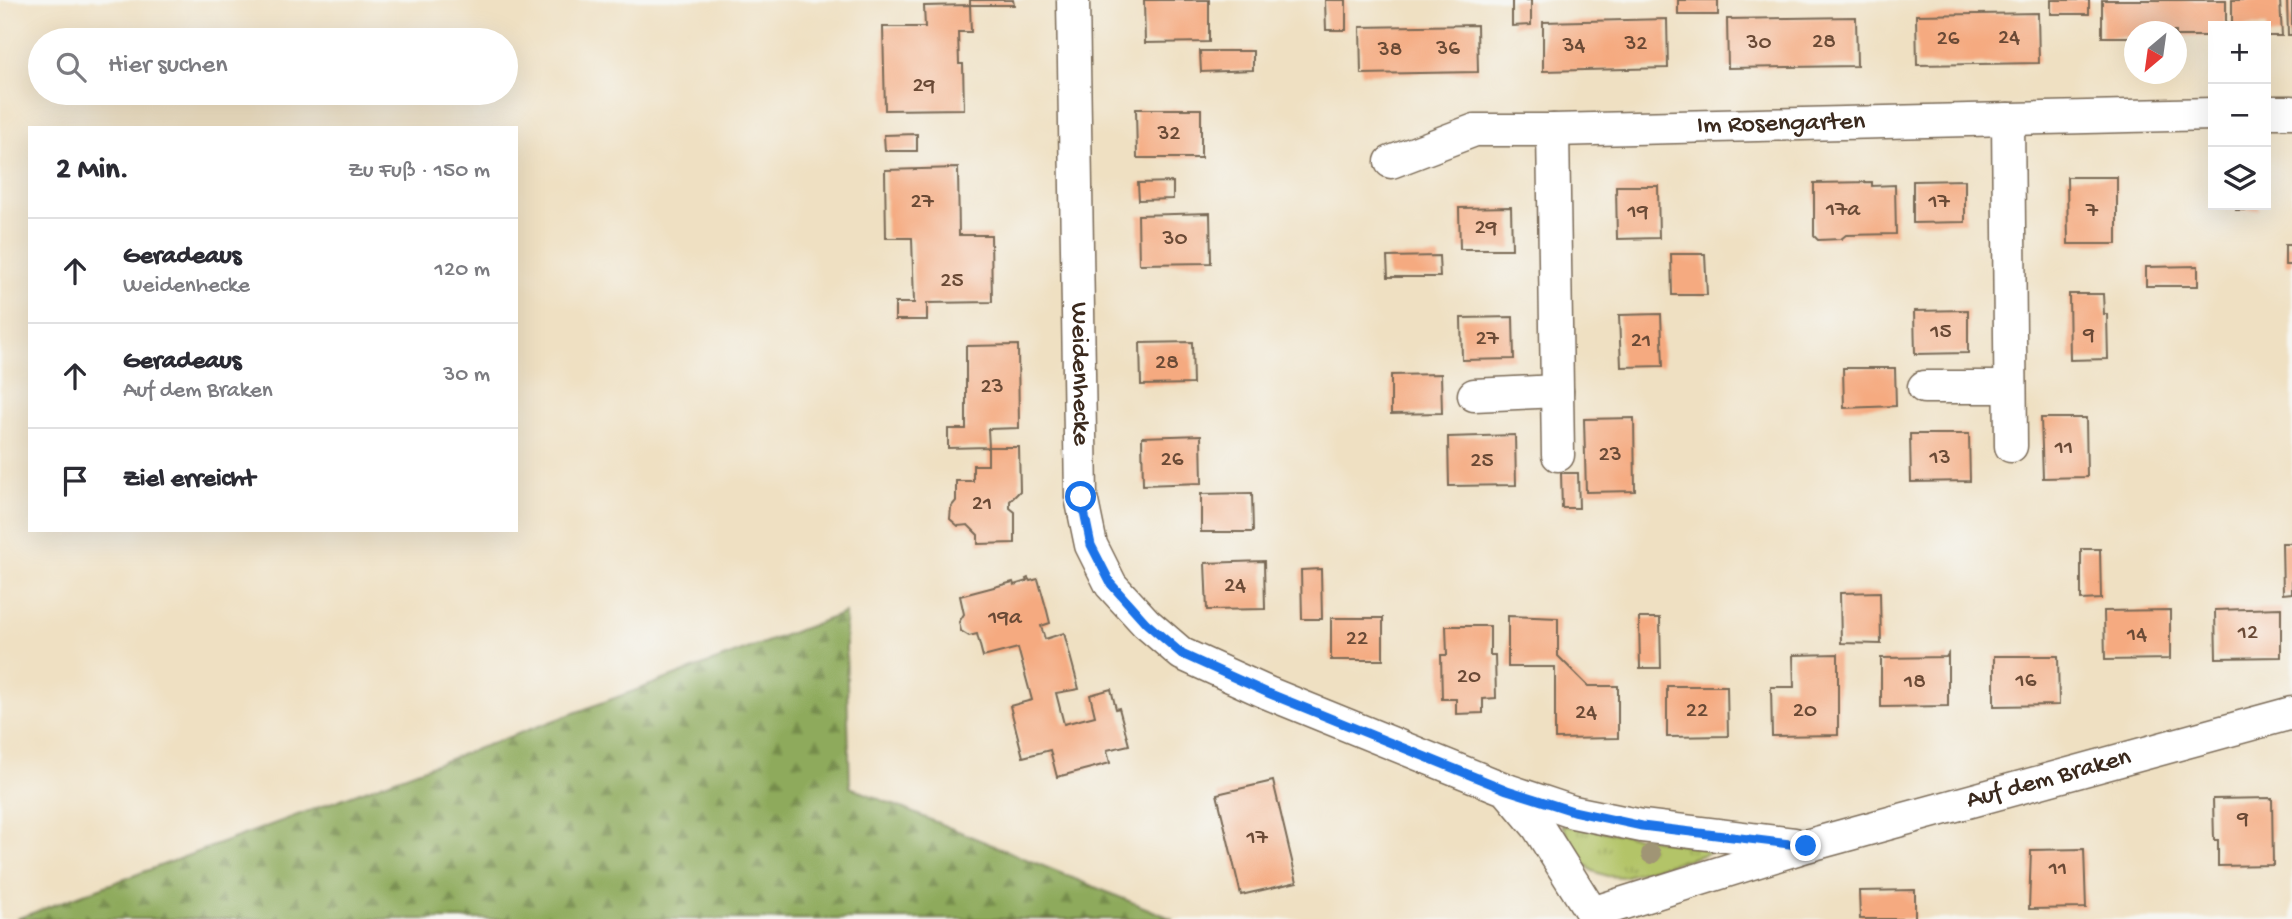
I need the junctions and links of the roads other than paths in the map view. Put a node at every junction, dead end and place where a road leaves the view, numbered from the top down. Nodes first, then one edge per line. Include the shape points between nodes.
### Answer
1 (1073, 0) edge
2 (2292, 112) edge
3 (2271, 113) edge
4 (2208, 114) edge
5 (2008, 119) junction
6 (1553, 131) junction
7 (1391, 162) dead end
8 (1924, 387) dead end
9 (2010, 387) junction
10 (1557, 391) junction
11 (1474, 395) dead end
12 (2011, 446) dead end
13 (1558, 455) dead end
14 (2292, 713) edge
15 (1507, 790) junction
16 (1642, 826) joint
17 (1806, 846) junction
18 (1593, 916) edge

1 - 15 street, Weidenhecke via 1081,497 1091,545 1111,584 1182,654
2 - 3 street
4 - 5 street, Im Rosengarten
5 - 6 street, Im Rosengarten
5 - 9 street
6 - 7 street, Im Rosengarten via 1475,130
6 - 10 street
8 - 9 street
9 - 12 street
10 - 11 street
10 - 13 street
14 - 17 street, Auf dem Braken
15 - 16 street, Weidenhecke
15 - 18 street, Weidenhecke via 1538,827
16 - 17 street, Auf dem Braken
17 - 18 street, Auf dem Braken

